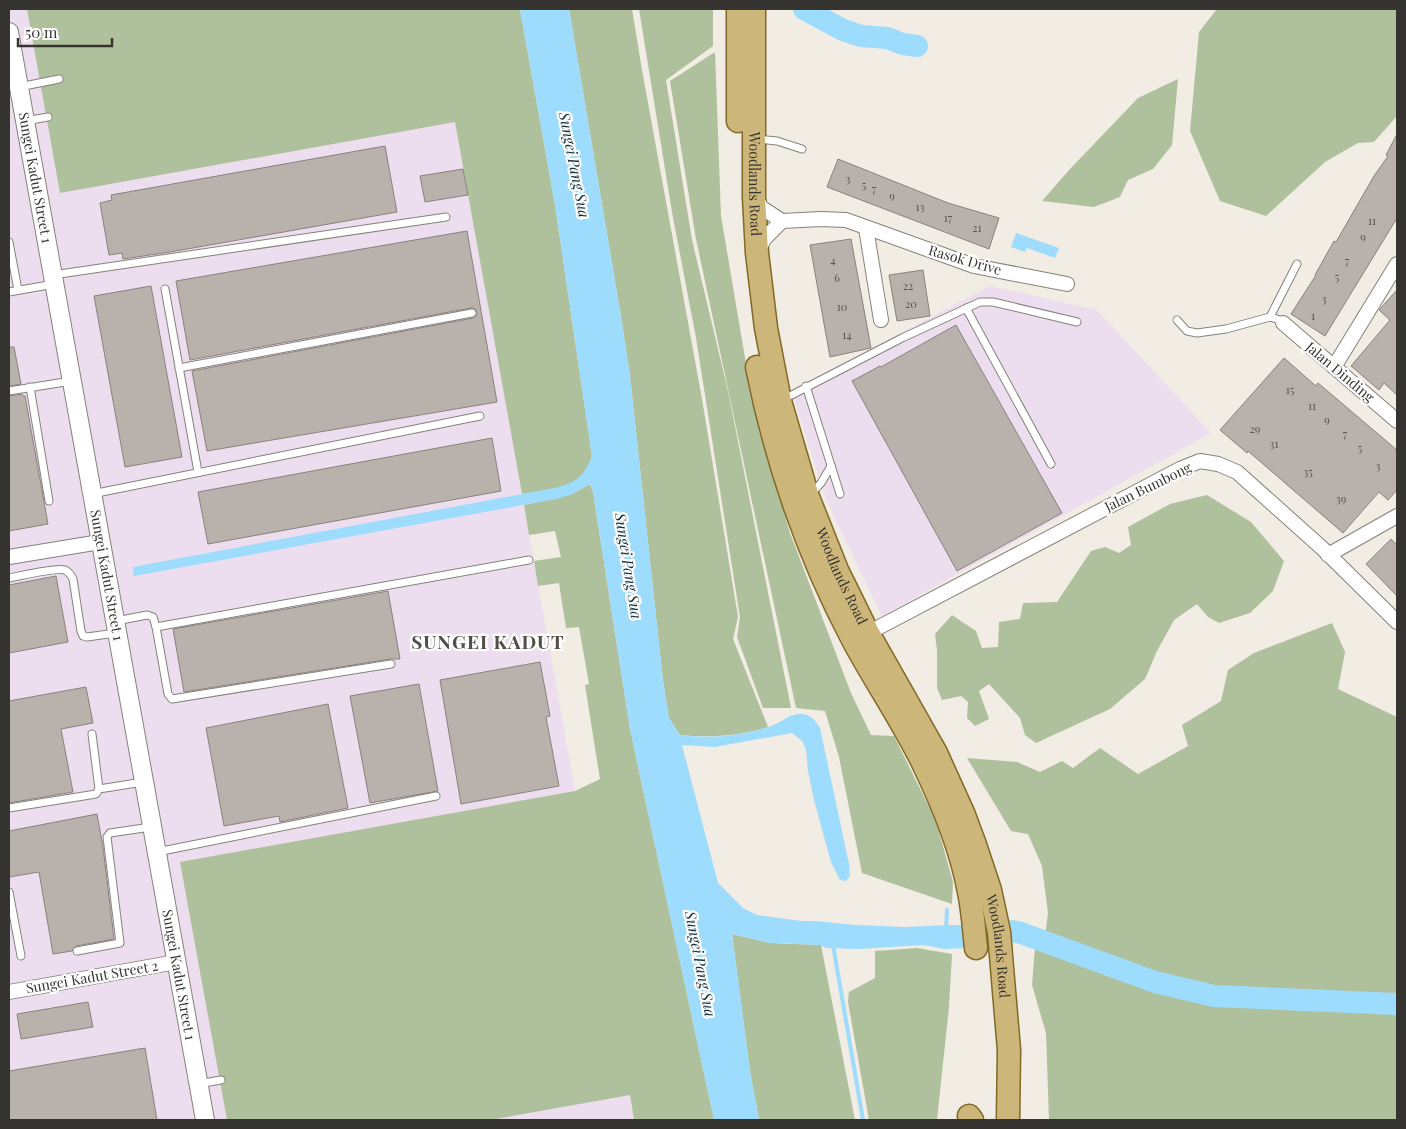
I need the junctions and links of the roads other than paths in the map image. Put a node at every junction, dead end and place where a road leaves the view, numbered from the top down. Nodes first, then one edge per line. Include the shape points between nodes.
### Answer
1 (738, 9) edge
2 (754, 9) edge
3 (9, 32) edge
4 (60, 79) dead end
5 (18, 87) junction
6 (48, 116) dead end
7 (25, 121) junction
8 (754, 139) junction
9 (802, 149) dead end
10 (754, 197) junction
11 (446, 217) dead end
12 (782, 222) junction
13 (866, 228) junction
14 (9, 242) edge
15 (757, 253) junction
16 (1297, 264) dead end
17 (1397, 264) edge
18 (53, 280) junction
19 (1067, 284) dead end
20 (165, 289) dead end
21 (18, 290) junction
22 (9, 292) edge
23 (966, 308) junction
24 (472, 313) dead end
25 (1270, 317) junction
26 (881, 320) dead end
27 (1177, 320) dead end
28 (1077, 322) dead end
29 (1283, 323) joint
30 (1334, 367) junction
31 (179, 368) junction
32 (71, 381) junction
33 (806, 386) junction
34 (30, 387) junction
35 (9, 391) edge
36 (780, 401) junction
37 (480, 416) dead end
38 (1397, 421) edge
39 (1050, 464) dead end
40 (831, 466) junction
41 (198, 472) junction
42 (91, 494) junction
43 (840, 494) dead end
44 (808, 496) junction
45 (49, 501) dead end
46 (1397, 516) edge
47 (100, 542) junction
48 (1328, 556) junction
49 (9, 557) edge
50 (529, 560) dead end
51 (9, 578) edge
52 (1397, 622) edge
53 (115, 627) junction
54 (156, 627) junction
55 (868, 633) junction
56 (391, 664) dead end
57 (92, 734) dead end
58 (143, 782) junction
59 (99, 789) junction
60 (436, 796) dead end
61 (9, 808) edge
62 (152, 827) junction
63 (156, 852) junction
64 (9, 892) edge
65 (976, 948) dead end
66 (76, 952) dead end
67 (22, 956) dead end
68 (176, 962) junction
69 (9, 992) edge
70 (222, 1080) dead end
71 (198, 1084) junction
72 (1007, 1118) edge
73 (205, 1120) edge

1 - 65 main road, Woodlands Road via 742,252 757,366 778,458 822,578 936,792 959,852 969,892
2 - 8 main road, Woodlands Road
3 - 5 street, Sungei Kadut Street 1
4 - 5 lane
5 - 7 street, Sungei Kadut Street 1
6 - 7 lane
7 - 18 street, Sungei Kadut Street 1
8 - 9 lane via 777,141
8 - 10 main road, Woodlands Road
10 - 12 street via 762,208
10 - 15 main road, Woodlands Road
11 - 18 lane
12 - 13 street, Rasok Drive via 838,219
12 - 15 street via 764,239
13 - 19 street, Rasok Drive via 974,266
13 - 26 street
14 - 21 lane
15 - 36 main road, Woodlands Road via 766,328
16 - 25 lane
17 - 30 street
18 - 21 lane
18 - 32 street, Sungei Kadut Street 1
20 - 31 lane
21 - 22 lane
23 - 28 lane via 980,302 993,302
23 - 33 lane
23 - 39 lane
24 - 31 lane
25 - 27 lane via 1197,333 1188,331
25 - 29 lane
29 - 30 street, Jalan Dinding
30 - 38 street, Jalan Dinding
31 - 41 lane
32 - 34 lane
32 - 42 street, Sungei Kadut Street 1
33 - 36 lane
33 - 40 lane
34 - 35 lane
34 - 45 lane
36 - 44 main road, Woodlands Road
37 - 41 lane
40 - 43 lane
40 - 44 lane
41 - 42 lane
42 - 47 street, Sungei Kadut Street 1
44 - 55 main road, Woodlands Road via 837,570
46 - 48 street
47 - 49 street
47 - 53 street, Sungei Kadut Street 1
48 - 52 street, Jalan Bumbong
48 - 55 street, Jalan Bumbong via 1237,472 1218,464 1200,462 1180,469
50 - 54 lane
51 - 53 lane via 65,570 73,579 83,636
53 - 54 lane via 147,615 153,618
53 - 58 street, Sungei Kadut Street 1
54 - 56 lane via 168,694 172,699
55 - 72 main road, Woodlands Road via 951,784 974,842 997,918 1008,1050
57 - 59 lane
58 - 59 lane
58 - 62 street, Sungei Kadut Street 1
59 - 61 lane via 96,794
60 - 63 lane
62 - 63 street, Sungei Kadut Street 1
62 - 66 lane via 107,837 121,940 120,943
63 - 68 street, Sungei Kadut Street 1
64 - 67 lane
68 - 69 street, Sungei Kadut Street 2
68 - 71 street, Sungei Kadut Street 1
70 - 71 lane
71 - 73 street, Sungei Kadut Street 1

